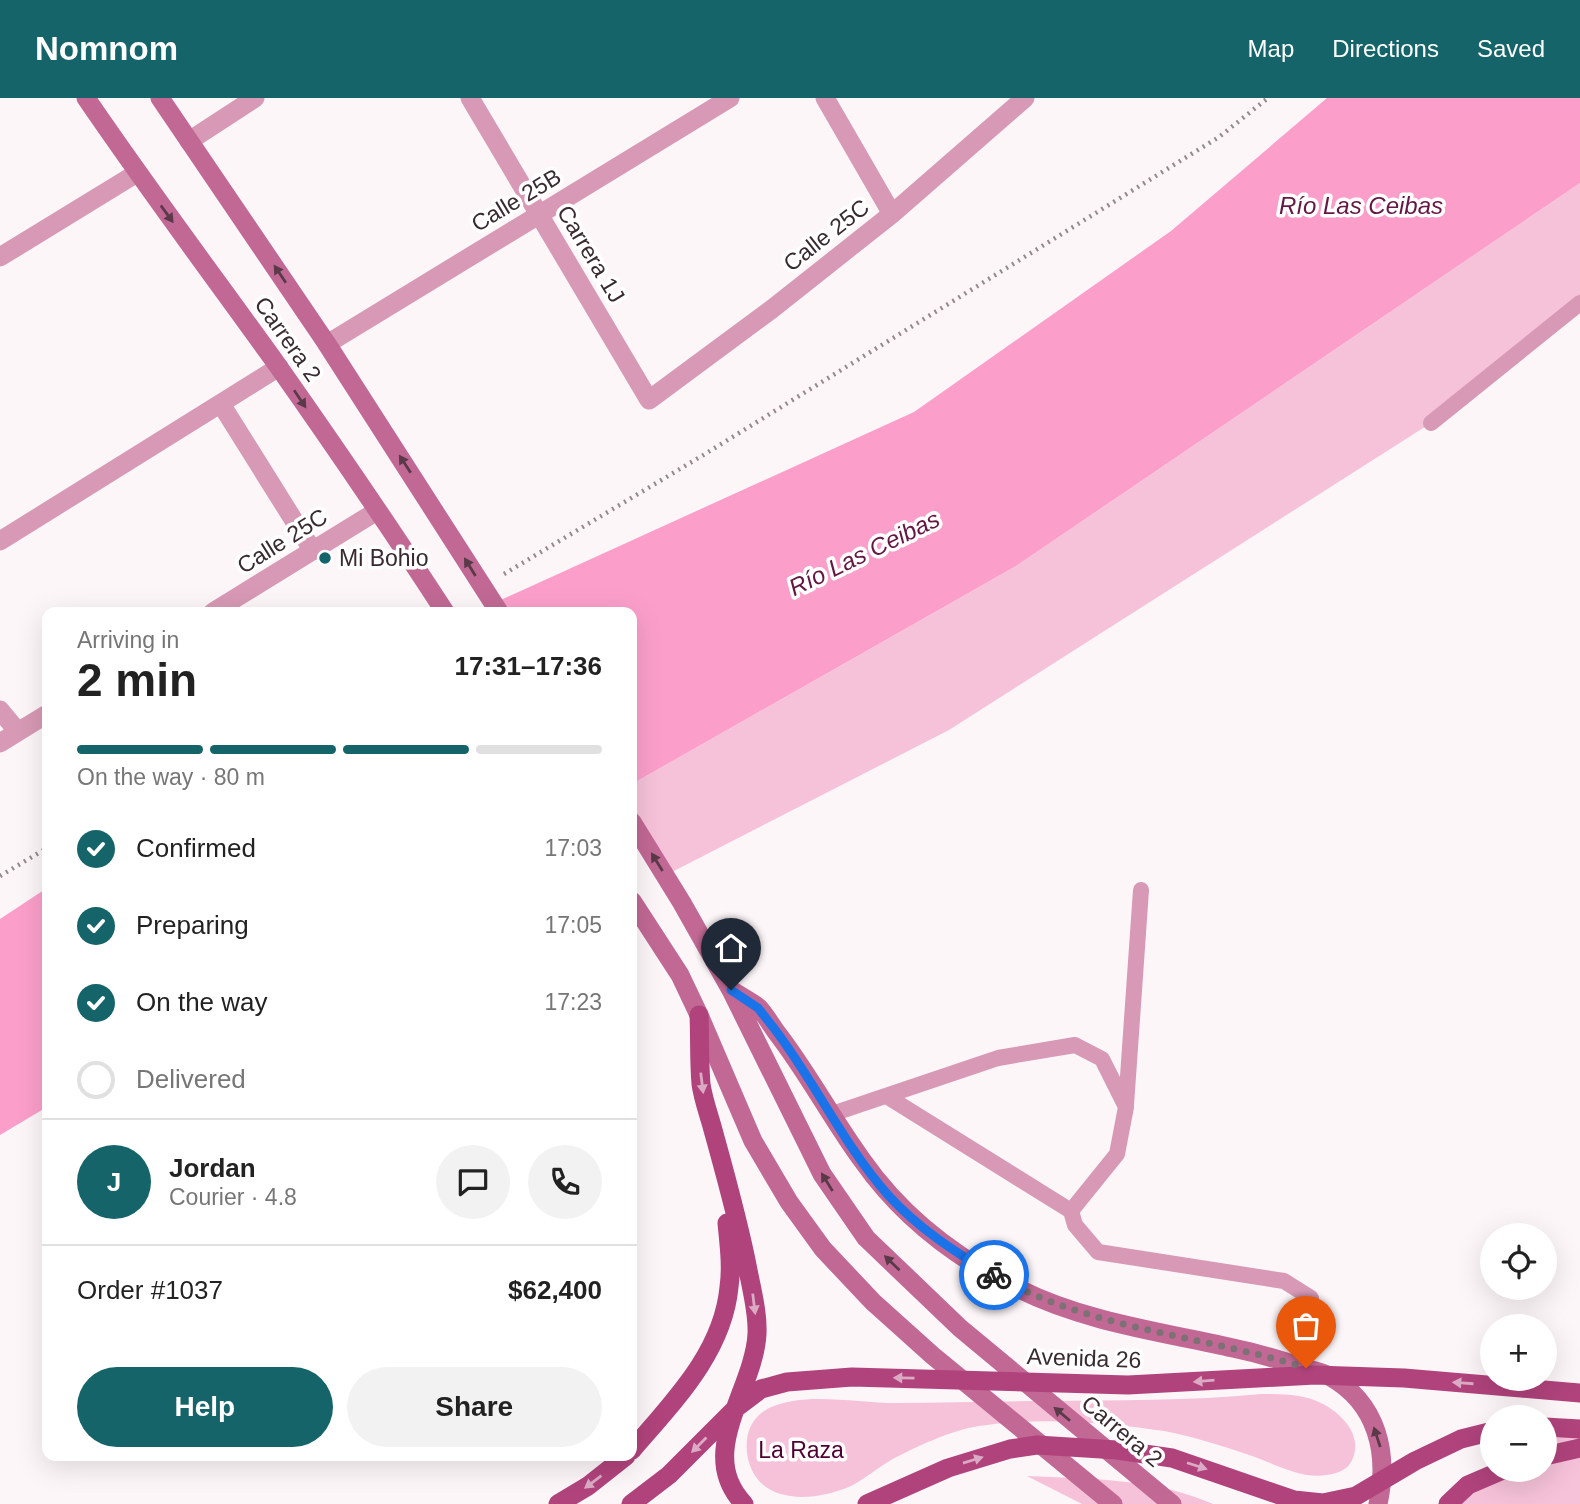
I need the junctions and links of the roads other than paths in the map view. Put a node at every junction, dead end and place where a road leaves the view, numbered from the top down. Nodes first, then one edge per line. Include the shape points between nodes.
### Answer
1 (86, 98) edge
2 (160, 98) edge
3 (255, 98) edge
4 (470, 98) edge
5 (730, 98) edge
6 (825, 98) edge
7 (1025, 98) edge
8 (189, 141) junction
9 (137, 173) junction
10 (539, 214) junction
11 (892, 214) junction
12 (0, 257) edge
13 (1580, 303) edge
14 (327, 344) junction
15 (279, 367) junction
16 (649, 400) joint
17 (221, 404) junction
18 (1431, 423) dead end
19 (377, 511) junction
20 (0, 541) edge
21 (313, 551) junction
22 (221, 607) edge
23 (442, 607) edge
24 (496, 607) edge
25 (0, 710) edge
26 (42, 717) edge
27 (18, 732) junction
28 (0, 743) edge
29 (637, 830) edge
30 (1141, 890) dead end
31 (637, 909) edge
32 (731, 990) junction
33 (699, 1015) junction
34 (888, 1097) junction
35 (1126, 1107) junction
36 (832, 1114) junction
37 (723, 1166) junction
38 (1071, 1211) junction
39 (1311, 1298) dead end
40 (1328, 1376) junction
41 (1580, 1393) edge
42 (736, 1408) junction
43 (1557, 1428) edge
44 (1580, 1429) edge
45 (1480, 1434) edge
46 (637, 1444) edge
47 (1580, 1448) edge
48 (1557, 1453) edge
49 (620, 1461) edge
50 (1480, 1480) edge
51 (1383, 1482) junction
52 (558, 1504) edge
53 (631, 1504) edge
54 (744, 1504) edge
55 (867, 1504) edge
56 (1113, 1504) edge
57 (1172, 1504) edge
58 (1378, 1504) edge
59 (1448, 1504) edge

1 - 9 main road, Carrera 2
2 - 8 main road, Carrera 2
3 - 8 street
4 - 10 street, Carrera 1J
5 - 10 street, Calle 25B
6 - 11 street
7 - 11 street, Calle 25C
14 -> 8 main road, Carrera 2
9 - 12 street
9 -> 15 main road, Carrera 2
10 - 14 street, Calle 25B
10 - 16 street, Carrera 1J
11 - 16 street, Calle 25C
13 - 18 lane
24 -> 14 main road, Carrera 2
15 - 17 street
15 -> 19 main road, Carrera 2
17 - 20 street
17 - 21 street
19 - 21 street, Calle 25C
19 - 23 main road, Carrera 2
21 - 22 street, Calle 25C
25 - 27 street
26 - 27 street
27 - 28 street
32 -> 29 main road, Carrera 2
30 - 35 lane
31 - 33 main road via 680,975
32 - 36 main road via 758,1008
57 -> 32 main road, Carrera 2 via 960,1328 866,1238 822,1174
33 -> 37 main road via 701,1085
33 - 56 main road via 753,1141 823,1249 922,1346
34 - 35 lane via 998,1058 1074,1045 1102,1059
34 - 36 lane
34 - 38 lane
35 - 38 lane via 1116,1154
36 - 40 main road via 860,1159 912,1219 958,1255 1020,1290 1074,1311 1262,1354
37 -> 42 main road via 754,1301 757,1334
37 - 46 main road via 731,1265 722,1318 708,1353 682,1392
38 - 39 lane via 1075,1225 1098,1252 1284,1281
41 -> 40 main road, Avenida 26
40 -> 42 main road, Avenida 26 via 1128,1385 852,1377 761,1389
51 -> 40 main road via 1378,1432 1349,1390
42 -> 53 main road, Avenida 26 via 669,1475
42 - 54 main road via 723,1459 726,1476
43 - 44 main road
45 - 51 main road via 1415,1461
47 - 48 main road
49 -> 52 main road
50 - 59 main road
55 -> 51 main road via 948,1468 1037,1445 1172,1458 1294,1500 1323,1503 1356,1496
51 - 58 main road

